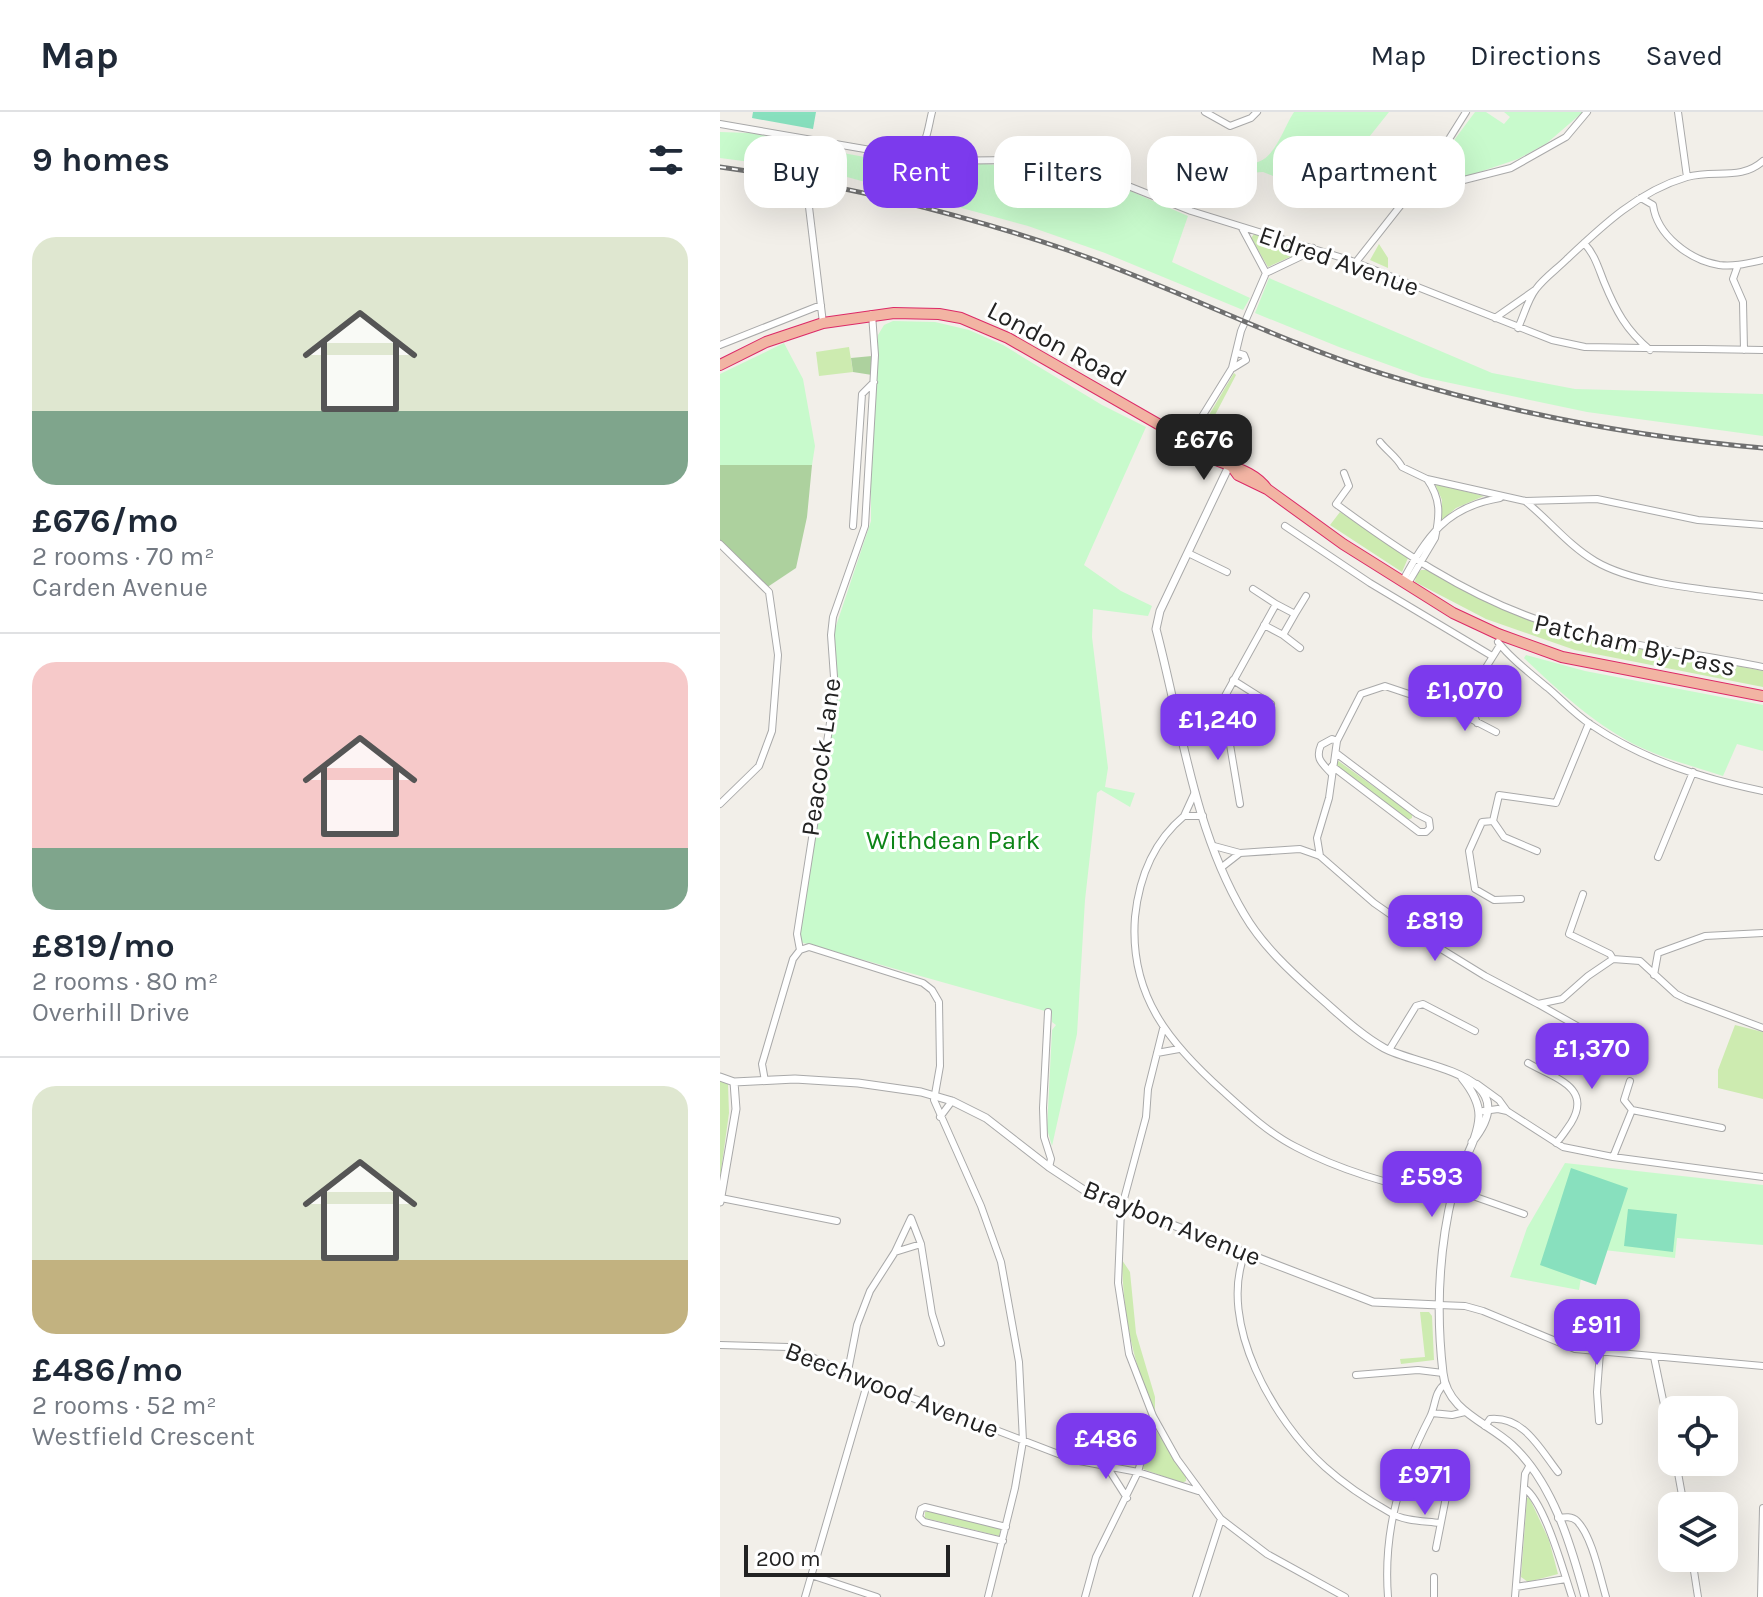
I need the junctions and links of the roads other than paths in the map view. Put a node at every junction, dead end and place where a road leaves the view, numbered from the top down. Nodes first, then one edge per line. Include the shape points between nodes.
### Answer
1 (932, 112) edge
2 (1205, 112) edge
3 (1257, 112) edge
4 (1466, 112) edge
5 (1587, 112) edge
6 (1678, 112) edge
7 (720, 124) edge
8 (791, 136) edge
9 (924, 136) edge
10 (1451, 136) edge
11 (978, 160) edge
12 (1763, 161) edge
13 (1687, 177) junction
14 (1465, 180) edge
15 (1659, 189) junction
16 (1641, 198) junction
17 (1653, 205) junction
18 (809, 208) edge
19 (1398, 208) edge
20 (1242, 228) junction
21 (1584, 243) junction
22 (1313, 248) junction
23 (1763, 260) edge
24 (1356, 262) junction
25 (1718, 265) junction
26 (1738, 265) junction
27 (1266, 273) junction
28 (1733, 279) junction
29 (1535, 289) junction
30 (821, 305) junction
31 (872, 314) junction
32 (1495, 318) junction
33 (823, 323) junction
34 (1518, 328) junction
35 (1631, 334) junction
36 (720, 345) edge
37 (1630, 349) junction
38 (1650, 350) junction
39 (1744, 350) junction
40 (1763, 350) edge
41 (720, 365) edge
42 (874, 382) junction
43 (1198, 423) junction
44 (1184, 437) junction
45 (1197, 440) junction
46 (1380, 442) dead end
47 (1229, 466) junction
48 (1344, 473) dead end
49 (1427, 479) junction
50 (1504, 498) junction
51 (1525, 501) junction
52 (1763, 525) edge
53 (853, 526) dead end
54 (1285, 526) dead end
55 (1437, 529) junction
56 (720, 544) edge
57 (1188, 553) junction
58 (1362, 556) junction
59 (1418, 560) junction
60 (1351, 570) junction
61 (1227, 572) dead end
62 (1404, 583) junction
63 (1253, 589) dead end
64 (1306, 596) dead end
65 (1763, 597) edge
66 (1276, 604) junction
67 (1295, 614) junction
68 (1264, 625) junction
69 (1283, 635) junction
70 (1499, 639) junction
71 (1300, 648) dead end
72 (1492, 656) junction
73 (1763, 667) edge
74 (1233, 680) junction
75 (1763, 696) edge
76 (1467, 698) junction
77 (1271, 704) dead end
78 (1448, 707) junction
79 (1225, 715) junction
80 (1180, 723) junction
81 (1477, 723) junction
82 (1589, 723) junction
83 (1496, 732) dead end
84 (1337, 741) junction
85 (1336, 753) junction
86 (1332, 770) junction
87 (1360, 772) junction
88 (1693, 772) junction
89 (1353, 781) junction
90 (1763, 791) edge
91 (1195, 792) junction
92 (720, 804) edge
93 (1240, 804) dead end
94 (1417, 814) junction
95 (1184, 816) junction
96 (1203, 816) junction
97 (1493, 821) junction
98 (1410, 825) junction
99 (1317, 838) junction
100 (1214, 846) junction
101 (1300, 849) junction
102 (1537, 851) dead end
103 (1240, 853) junction
104 (1320, 856) junction
105 (1658, 857) dead end
106 (1222, 867) junction
107 (1583, 894) dead end
108 (1521, 899) dead end
109 (1763, 933) edge
110 (800, 950) junction
111 (1658, 953) junction
112 (1613, 959) junction
113 (1640, 961) junction
114 (1654, 975) junction
115 (1562, 999) junction
116 (1538, 1004) junction
117 (1048, 1012) dead end
118 (1560, 1015) junction
119 (1763, 1028) edge
120 (1163, 1029) junction
121 (1475, 1031) dead end
122 (1616, 1043) dead end
123 (1179, 1049) junction
124 (1389, 1050) junction
125 (1157, 1053) junction
126 (1528, 1063) dead end
127 (1458, 1073) junction
128 (720, 1077) edge
129 (765, 1081) junction
130 (1630, 1081) dead end
131 (734, 1082) junction
132 (1477, 1084) junction
133 (935, 1096) junction
134 (952, 1101) junction
135 (1505, 1108) junction
136 (1484, 1109) junction
137 (1632, 1110) junction
138 (940, 1117) junction
139 (1722, 1128) dead end
140 (1556, 1143) junction
141 (1613, 1157) junction
142 (1049, 1167) junction
143 (1763, 1177) edge
144 (1452, 1193) junction
145 (720, 1200) edge
146 (1122, 1206) junction
147 (1524, 1214) dead end
148 (837, 1221) dead end
149 (921, 1244) junction
150 (895, 1252) junction
151 (1245, 1253) junction
152 (1439, 1305) junction
153 (941, 1343) dead end
154 (720, 1345) edge
155 (1600, 1352) junction
156 (1654, 1357) junction
157 (1763, 1366) edge
158 (848, 1371) junction
159 (1443, 1373) junction
160 (1356, 1375) dead end
161 (868, 1381) junction
162 (1445, 1384) junction
163 (1662, 1396) edge
164 (1465, 1412) junction
165 (1432, 1413) junction
166 (1153, 1416) junction
167 (1599, 1421) dead end
168 (1485, 1426) junction
169 (1023, 1441) junction
170 (1106, 1465) junction
171 (1530, 1465) junction
172 (1138, 1472) junction
173 (1558, 1472) dead end
174 (1524, 1488) junction
175 (1200, 1491) junction
176 (1447, 1492) dead end
177 (1398, 1494) junction
178 (1127, 1498) junction
179 (1379, 1504) junction
180 (1763, 1508) edge
181 (1393, 1515) junction
182 (1558, 1518) junction
183 (1221, 1519) junction
184 (1763, 1521) edge
185 (1439, 1523) junction
186 (1006, 1527) junction
187 (1003, 1541) junction
188 (1436, 1548) dead end
189 (1694, 1572) edge
190 (811, 1575) junction
191 (1434, 1577) dead end
192 (1566, 1579) junction
193 (1516, 1587) junction
194 (1386, 1595) edge
195 (805, 1597) edge
196 (877, 1597) edge
197 (988, 1597) edge
198 (1085, 1597) edge
199 (1196, 1597) edge
200 (1345, 1597) edge
201 (1434, 1597) edge
202 (1515, 1597) edge
203 (1572, 1597) edge
204 (1585, 1597) edge
205 (1606, 1597) edge
206 (1698, 1597) edge
207 (1761, 1597) edge

1 - 9 street
2 - 3 street via 1230,126
4 - 10 street
5 - 14 street via 1566,137 1511,168
6 - 13 street
7 - 8 street, Eldred Avenue
11 - 20 street, Eldred Avenue via 1071,166
12 - 13 street via 1738,174
13 - 15 street
15 - 16 street
15 - 17 street
16 - 17 street
16 - 21 street
17 - 25 street via 1664,233
18 - 30 street
19 - 24 street
20 - 22 street, Eldred Avenue
20 - 27 street
21 - 29 street
21 - 35 street
22 - 24 street, Eldred Avenue
22 - 27 street
23 - 26 street
24 - 32 street, Eldred Avenue
25 - 26 street
25 - 28 street
26 - 28 street
27 - 43 street via 1232,368
28 - 39 street via 1743,302
29 - 32 street
29 - 34 street
30 - 33 street
30 - 36 street
31 - 33 highway, London Road
31 - 42 street, Peacock Lane
31 - 44 highway, London Road via 939,314 982,326
32 - 34 street, Eldred Avenue
33 - 41 highway, London Road
34 - 37 street, Eldred Avenue via 1585,347
35 - 37 street
35 - 38 street
37 - 38 street, Eldred Avenue
38 - 39 street, Eldred Avenue
39 - 40 street, Eldred Avenue
42 - 53 street, Peacock Lane via 862,394
42 - 110 street, Peacock Lane via 865,526 833,617 835,691 797,934
43 - 44 street
43 - 45 street
44 - 45 highway, London Road
44 - 47 highway, London Road
45 - 47 highway, London Road via 1225,457
46 - 49 street via 1402,467
47 - 57 street
47 - 58 highway, London Road
48 - 59 street via 1349,486 1336,504
49 - 50 street
49 - 55 street via 1440,504
50 - 51 street
50 - 55 street via 1458,510
51 - 52 street via 1597,499 1698,520
51 - 65 street via 1610,570
54 - 60 street
55 - 59 street via 1426,538
56 - 92 street via 769,592 778,655 772,731 759,766
57 - 61 street
57 - 80 street via 1156,629
58 - 60 street
58 - 62 highway, London Road
59 - 62 street
59 - 73 street via 1488,598 1559,626
60 - 72 street
62 - 70 highway, London Road
63 - 66 street
64 - 67 street
66 - 67 street
66 - 68 street
67 - 69 street
68 - 69 street
68 - 74 street
69 - 71 street
70 - 72 street
70 - 75 highway, Patcham By-Pass
70 - 82 street
72 - 76 street
74 - 77 street
74 - 79 street via 1225,696
76 - 78 street
76 - 81 street
78 - 81 street
78 - 84 street via 1398,685 1385,686 1361,694
79 - 80 street
79 - 93 street
80 - 91 street
81 - 83 street
82 - 88 street via 1639,752
82 - 97 street via 1556,803 1499,795
84 - 85 street
84 - 86 street via 1321,745 1317,754
85 - 86 street
85 - 87 street
86 - 89 street
86 - 99 street
87 - 89 street
87 - 94 street
88 - 90 street
88 - 105 street
89 - 98 street
91 - 95 street
91 - 96 street
94 - 98 street
94 - 98 street via 1429,820 1430,828 1419,832
95 - 96 street
95 - 120 street via 1158,843 1144,872 1136,909 1133,944 1145,993
96 - 100 street
97 - 102 street via 1504,837
97 - 108 street via 1482,822 1469,851 1475,889 1494,900
99 - 101 street
99 - 104 street
100 - 103 street
100 - 106 street
101 - 103 street
101 - 104 street
103 - 106 street
104 - 116 street via 1433,944
106 - 124 street via 1244,915 1280,960 1365,1036
107 - 112 street via 1569,934
109 - 111 street via 1705,936
110 - 129 street, Peacock Lane via 762,1064
110 - 133 street via 809,947 932,990 941,1019
111 - 113 street
111 - 114 street
112 - 113 street
112 - 115 street
113 - 114 street
114 - 119 street via 1686,999
115 - 116 street
115 - 118 street
116 - 118 street
117 - 142 street via 1043,1108
118 - 122 street
120 - 123 street
120 - 125 street
121 - 124 street via 1423,1004 1416,1006
123 - 125 street
123 - 144 street via 1244,1111 1296,1147 1398,1187
124 - 127 street
125 - 146 street
126 - 140 street via 1579,1097 1574,1118
127 - 132 street
127 - 136 street
128 - 131 street
129 - 131 street, Braybon Avenue
129 - 133 street, Braybon Avenue via 858,1083
130 - 137 street via 1624,1100
131 - 145 street via 736,1109
132 - 135 street
132 - 136 street
133 - 134 street, Braybon Avenue
133 - 138 street
134 - 138 street
134 - 142 street, Braybon Avenue via 986,1118
135 - 136 street
135 - 140 street
136 - 144 street via 1485,1121
137 - 139 street
137 - 141 street
138 - 169 street via 1001,1262 1019,1362
140 - 141 street
141 - 143 street
142 - 146 street, Braybon Avenue via 1087,1192
144 - 147 street
144 - 152 street
145 - 148 street
146 - 151 street, Braybon Avenue
146 - 166 street via 1121,1314 1129,1354
149 - 150 street
149 - 150 street via 911,1218
149 - 153 street
150 - 158 street via 870,1291
151 - 152 street, Braybon Avenue via 1373,1302
151 - 179 street via 1238,1269 1241,1329 1273,1403 1324,1467
152 - 155 street via 1474,1309 1575,1349
152 - 159 street
154 - 158 street, Beechwood Avenue via 784,1346
155 - 156 street
155 - 167 street
156 - 157 street
156 - 163 street
158 - 161 street, Beechwood Avenue
159 - 160 street
159 - 162 street
161 - 169 street, Beechwood Avenue
161 - 190 street
162 - 164 street
162 - 165 street
164 - 165 street
164 - 168 street
165 - 177 street via 1411,1452
166 - 172 street
166 - 175 street
168 - 171 street
168 - 173 street via 1490,1419 1520,1426
169 - 170 street, Beechwood Avenue via 1074,1460
169 - 186 street
170 - 172 street, Beechwood Avenue
170 - 178 street
171 - 174 street
171 - 182 street
172 - 175 street, Beechwood Avenue
172 - 178 street
174 - 192 street via 1535,1499
174 - 193 street
175 - 183 street
176 - 185 street
177 - 179 street
177 - 181 street
178 - 198 street via 1101,1545
179 - 181 street
180 - 184 street
181 - 185 street
181 - 194 street
182 - 204 street
182 - 205 street via 1577,1521
183 - 199 street
183 - 200 street via 1267,1554
184 - 207 street
185 - 188 street
186 - 187 street
186 - 187 street via 925,1507 919,1517
187 - 197 street
189 - 206 street
190 - 195 street
190 - 196 street
191 - 201 street
192 - 193 street
192 - 203 street
193 - 202 street

